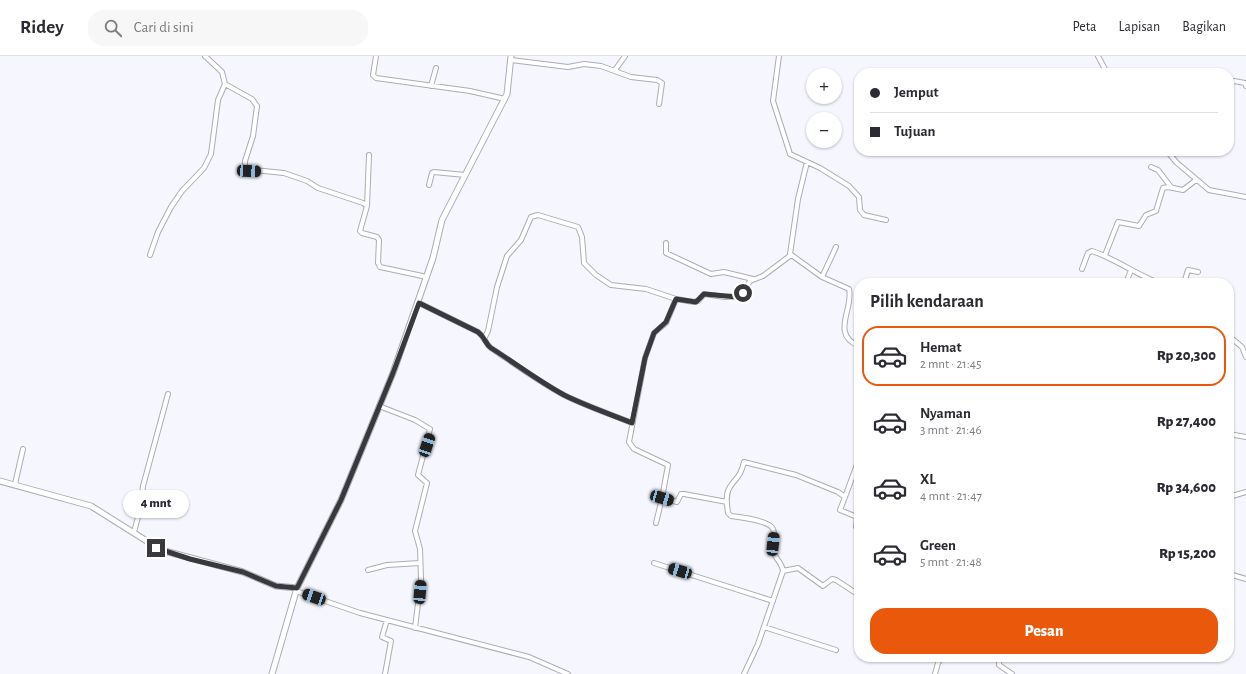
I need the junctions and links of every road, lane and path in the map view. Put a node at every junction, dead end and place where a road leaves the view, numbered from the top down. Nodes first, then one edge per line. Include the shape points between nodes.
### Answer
1 (205, 56) edge
2 (376, 56) edge
3 (625, 56) edge
4 (779, 56) edge
5 (1098, 56) edge
6 (511, 58) edge
7 (436, 68) dead end
8 (1104, 68) edge
9 (615, 70) junction
10 (1234, 81) dead end
11 (225, 84) junction
12 (431, 86) junction
13 (1246, 86) edge
14 (505, 99) junction
15 (659, 104) dead end
16 (369, 155) dead end
17 (1171, 156) edge
18 (807, 162) junction
19 (1151, 167) dead end
20 (465, 175) junction
21 (1196, 180) junction
22 (429, 185) dead end
23 (1171, 187) junction
24 (1246, 197) edge
25 (367, 206) junction
26 (886, 220) dead end
27 (666, 243) dead end
28 (836, 247) dead end
29 (150, 255) dead end
30 (791, 255) junction
31 (1105, 255) junction
32 (1082, 269) dead end
33 (1131, 270) junction
34 (1198, 272) dead end
35 (427, 277) junction
36 (822, 277) junction
37 (1128, 278) edge
38 (1148, 278) edge
39 (1186, 278) edge
40 (753, 279) junction
41 (676, 299) junction
42 (419, 303) junction
43 (485, 337) junction
44 (1234, 340) edge
45 (854, 344) edge
46 (1246, 356) edge
47 (168, 394) dead end
48 (379, 406) junction
49 (632, 423) junction
50 (1234, 435) edge
51 (1246, 437) edge
52 (23, 449) dead end
53 (854, 472) edge
54 (0, 481) edge
55 (15, 484) junction
56 (1246, 492) edge
57 (845, 496) junction
58 (1234, 496) edge
59 (662, 498) junction
60 (727, 502) junction
61 (854, 516) edge
62 (656, 523) dead end
63 (134, 532) junction
64 (420, 563) junction
65 (654, 564) dead end
66 (368, 570) dead end
67 (783, 571) junction
68 (1234, 575) edge
69 (1246, 579) edge
70 (297, 589) junction
71 (854, 592) edge
72 (773, 601) junction
73 (387, 620) junction
74 (764, 627) junction
75 (415, 628) junction
76 (836, 650) dead end
77 (939, 662) edge
78 (999, 662) edge
79 (272, 674) edge
80 (385, 674) edge
81 (568, 674) edge
82 (744, 674) edge
83 (935, 674) edge
84 (1012, 674) edge

1 - 11 street via 222,72
2 - 12 street via 374,77
3 - 9 street
4 - 18 street via 773,94 775,110 790,154
5 - 8 street
6 - 9 street via 568,67 591,64
6 - 14 street
7 - 12 street
9 - 15 street via 631,77 660,81 662,83
10 - 13 street via 1245,83
11 - 25 street via 252,99 257,106 254,136 245,161 245,170 284,173
11 - 29 street via 218,100 211,154 204,168 171,207
12 - 14 street
14 - 20 street
16 - 25 street
17 - 21 street
18 - 26 street via 836,177 854,191 859,197 860,210 864,215
18 - 30 street via 798,199
19 - 23 street via 1158,170
20 - 22 street via 434,172
20 - 35 street via 442,220
21 - 23 street via 1183,190
21 - 24 street via 1209,190
23 - 31 street via 1163,188 1156,211 1146,215 1139,226 1118,222
25 - 35 street via 360,231 379,240 380,267
27 - 40 street via 666,253 709,274 724,272
28 - 36 street
30 - 36 street
30 - 40 street via 763,276
31 - 32 street via 1089,251
31 - 33 street
33 - 37 street
33 - 38 street
34 - 39 street via 1188,270
35 - 42 street
36 - 45 street via 849,289 844,324 845,332
40 - 41 street via 739,297 704,294 694,302
41 - 43 street via 646,288 606,283 584,263 582,238 578,227 536,215 531,217 521,240 507,256
41 - 49 street via 666,322 654,333 645,358
42 - 43 street
42 - 48 street
43 - 49 street via 489,346 564,395
44 - 46 street via 1242,347
47 - 63 street via 143,486
48 - 64 street via 415,420 430,429 418,475 427,483 415,531
48 - 70 street via 341,500
49 - 59 street via 630,445 668,465
50 - 51 street
52 - 55 street
53 - 57 street
54 - 55 street
55 - 63 street via 91,506
56 - 58 street
57 - 60 street via 796,475 746,462 740,477 729,490
57 - 61 street via 840,510
59 - 60 street via 677,502 681,494 684,494
59 - 62 street
60 - 67 street via 729,515 771,526 774,531 773,549
63 - 70 street via 161,550 243,572 276,586
64 - 66 street via 388,565
64 - 75 street via 421,579
65 - 72 street
67 - 71 street via 798,568 823,586 832,579
67 - 72 street
68 - 69 street
70 - 73 street via 360,614
70 - 79 street
72 - 74 street
73 - 75 street
73 - 80 street via 382,637 391,641
74 - 76 street
74 - 82 street
75 - 81 street via 511,652
77 - 83 street
78 - 84 street via 999,665

